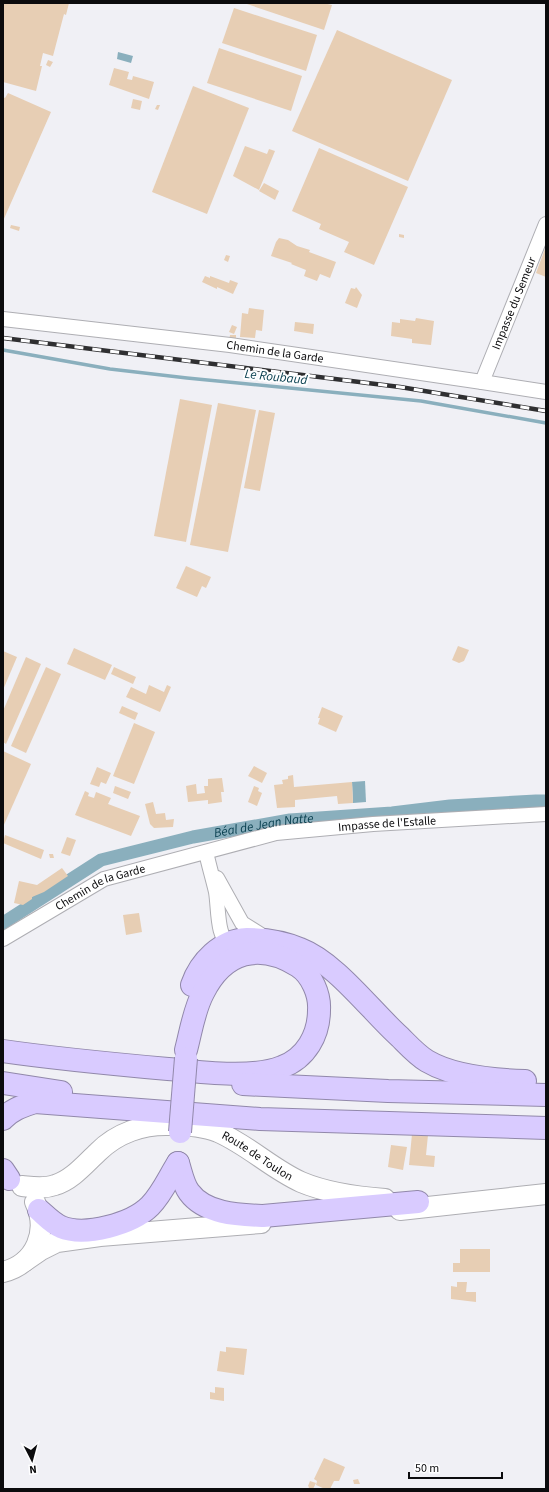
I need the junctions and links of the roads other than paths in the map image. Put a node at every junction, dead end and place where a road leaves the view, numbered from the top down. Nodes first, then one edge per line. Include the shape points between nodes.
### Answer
1 (546, 224) edge
2 (3, 319) edge
3 (482, 382) junction
4 (546, 392) edge
5 (546, 814) edge
6 (206, 852) junction
7 (3, 939) edge
8 (237, 942) junction
9 (3, 1051) edge
10 (186, 1054) junction
11 (3, 1061) edge
12 (3, 1083) edge
13 (546, 1083) edge
14 (546, 1095) edge
15 (546, 1118) edge
16 (3, 1119) edge
17 (546, 1128) edge
18 (178, 1163) junction
19 (9, 1178) edge
20 (546, 1194) edge
21 (510, 1198) junction
22 (418, 1202) junction
23 (39, 1210) junction
24 (107, 1236) junction
25 (25, 1261) junction
26 (3, 1272) edge

1 - 3 street, Impasse du Semeur
2 - 3 street, Chemin de la Garde via 230,346
3 - 4 street, Chemin de la Garde
5 - 6 street, Impasse de l'Estalle via 374,824 276,833
6 - 7 street, Chemin de la Garde via 104,879
6 - 8 street via 219,883
6 - 8 street via 216,893 220,926
8 - 9 highway via 260,952 274,954 301,968 310,978 316,992 320,1008 316,1034 302,1054 282,1067 249,1073 212,1073
8 - 10 highway via 228,962 218,971 203,993 193,1021
8 - 10 highway via 207,960 193,983 189,996
8 - 13 highway via 270,940 301,949 320,960 340,976 392,1030 427,1061 464,1075
10 - 18 highway, bridge
11 - 14 highway via 181,1080 388,1091
12 - 15 highway via 131,1100 206,1105
16 - 17 highway via 19,1107 35,1102 260,1119
18 - 22 highway via 189,1192 201,1202 222,1212 238,1215 263,1216
18 - 23 highway via 156,1199 132,1218 120,1223 97,1229 74,1230 61,1227
18 - 24 highway via 171,1191 155,1211 125,1230
19 - 22 main road, Route de Toulon via 44,1187 54,1186 63,1182 116,1138 140,1128 170,1125 217,1132 300,1181 313,1186 361,1197
19 - 23 main road via 32,1197
20 - 21 main road, Route de Toulon
21 - 22 main road, Route de Toulon
21 - 24 main road, Route de Toulon via 405,1210
23 - 25 main road via 40,1238
24 - 25 main road, Route de Toulon via 57,1242
25 - 26 main road, Route de Toulon via 12,1270

